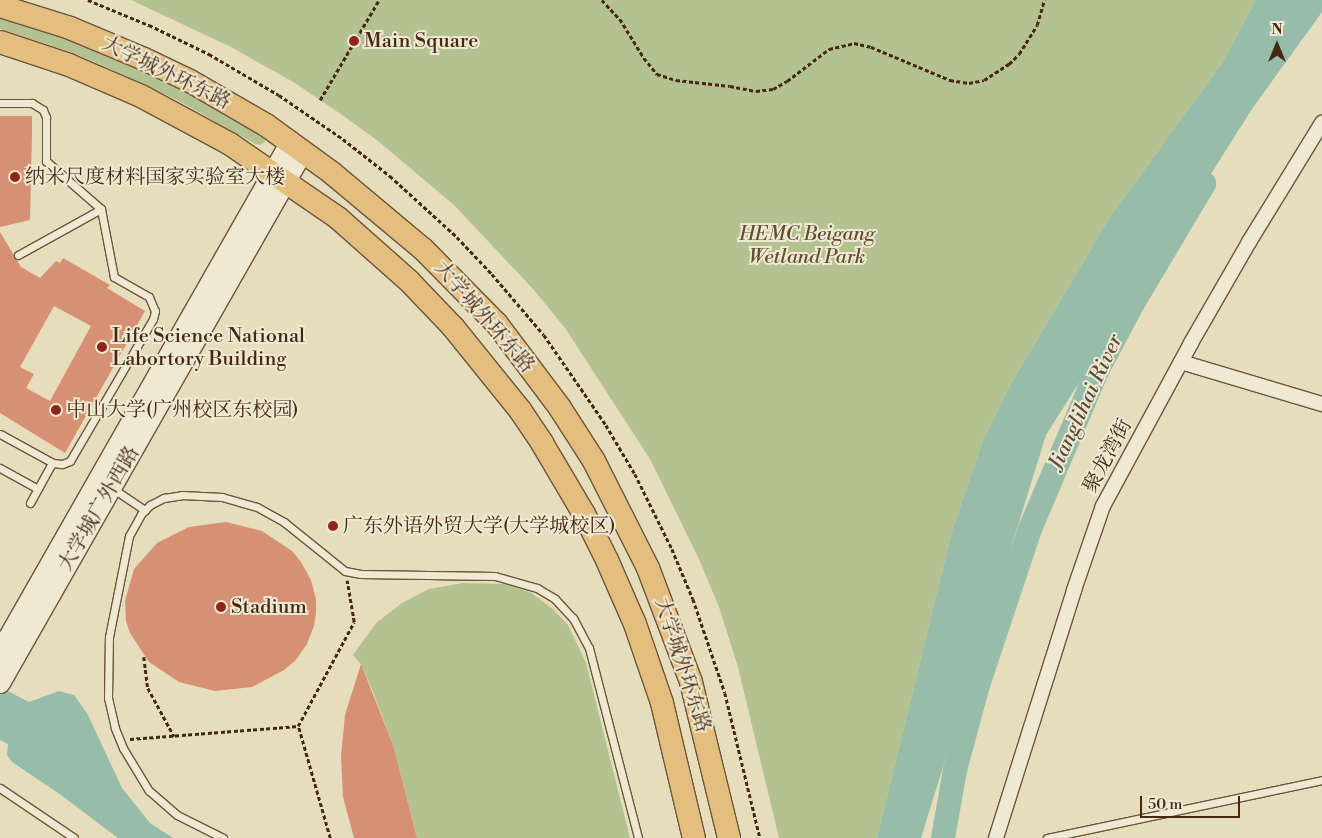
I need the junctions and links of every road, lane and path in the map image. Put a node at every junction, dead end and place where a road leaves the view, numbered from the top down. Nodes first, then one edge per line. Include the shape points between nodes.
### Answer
1 (379, 0) edge
2 (602, 0) edge
3 (1044, 0) edge
4 (0, 6) edge
5 (0, 42) edge
6 (320, 100) dead end
7 (0, 103) edge
8 (1322, 122) edge
9 (297, 147) junction
10 (280, 177) junction
11 (101, 209) junction
12 (18, 255) dead end
13 (1181, 362) junction
14 (1322, 404) edge
15 (0, 434) edge
16 (52, 462) junction
17 (0, 468) edge
18 (105, 484) junction
19 (38, 489) junction
20 (30, 503) dead end
21 (145, 510) junction
22 (345, 571) junction
23 (0, 654) edge
24 (144, 657) dead end
25 (0, 683) edge
26 (298, 726) junction
27 (174, 736) junction
28 (120, 740) junction
29 (1322, 780) edge
30 (0, 788) edge
31 (74, 838) edge
32 (223, 838) edge
33 (330, 838) edge
34 (638, 838) edge
35 (694, 838) edge
36 (729, 838) edge
37 (996, 838) edge
38 (1047, 838) edge

1 - 6 path
2 - 3 path via 620,19 658,74 676,80 756,91 773,89 829,49 854,43 950,80 969,83 984,80 1019,54 1037,25
4 - 9 main road, 大学城外环东路 via 70,28 144,59 231,104
5 - 10 main road, 大学城外环东路 via 69,65 141,96 209,132
7 - 11 lane via 32,103 41,107 46,117 46,161
8 - 13 street, 聚龙湾街
9 - 10 main road, 大学城广外西路
9 - 36 main road, 大学城外环东路 via 424,249 464,289 526,361 594,461 648,568 691,682
10 - 18 main road, 大学城广外西路
10 - 35 main road, 大学城外环东路 via 352,230 443,316 520,410 564,479 603,552 635,624 662,703
11 - 12 lane
11 - 16 lane via 114,277 149,297 155,311 74,456 62,464
13 - 14 street
13 - 37 street, 聚龙湾街 via 1097,521
15 - 16 lane
16 - 19 lane
17 - 19 lane
18 - 21 lane
18 - 23 main road, 大学城广外西路
18 - 25 main road, 大学城广外西路
19 - 20 lane
21 - 22 lane via 159,500 182,495 207,495 247,503 284,522
21 - 28 lane via 132,529 125,548 109,637 108,698
22 - 26 path via 354,622
22 - 34 lane via 495,576 537,588 565,608 580,629 596,668
24 - 27 path via 148,688
26 - 27 path
26 - 33 path
27 - 28 path
28 - 32 lane via 141,780 161,803 177,815
29 - 38 lane
30 - 31 lane

